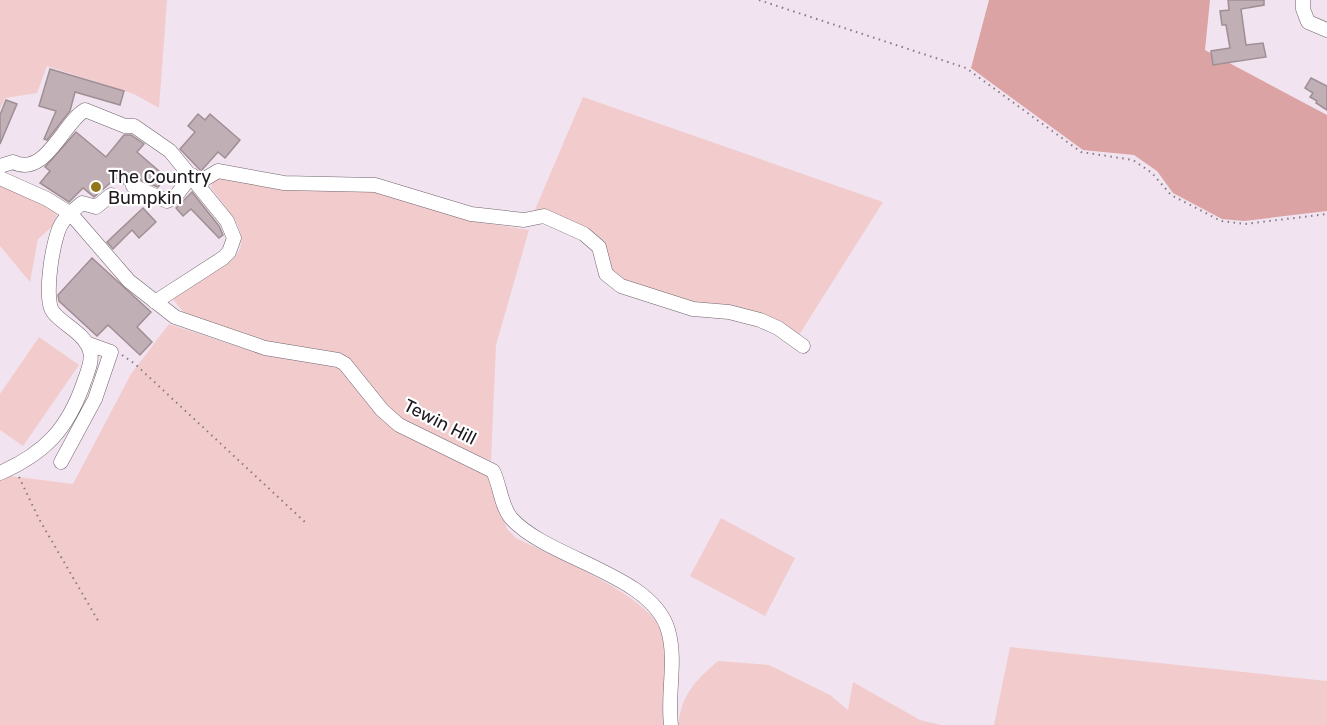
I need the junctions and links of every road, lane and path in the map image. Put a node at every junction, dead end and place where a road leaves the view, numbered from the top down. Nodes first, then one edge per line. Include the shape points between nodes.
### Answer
1 (759, 0) edge
2 (1303, 0) edge
3 (1327, 30) edge
4 (0, 166) edge
5 (0, 178) edge
6 (195, 179) junction
7 (133, 186) dead end
8 (111, 195) dead end
9 (71, 214) junction
10 (1327, 214) edge
11 (155, 302) junction
12 (86, 343) junction
13 (804, 345) dead end
14 (111, 352) junction
15 (61, 462) dead end
16 (14, 466) junction
17 (0, 473) edge
18 (306, 523) dead end
19 (100, 624) dead end
20 (671, 725) edge

1 - 10 path via 966,68 1081,152 1132,159 1152,173 1171,195 1221,221 1245,224
2 - 3 street via 1308,22
4 - 6 street via 42,159 84,110 134,126 170,151
5 - 9 street, Tewin Hill
6 - 7 street via 167,201
6 - 11 street via 228,220 233,232 232,245 223,258
6 - 13 street via 218,171 284,183 357,183 401,191 471,214 524,220 544,216 584,234 599,246 606,274 621,286 693,309 729,312 760,321
8 - 9 street via 96,207 82,203
9 - 11 street, Tewin Hill via 129,280
9 - 12 street via 61,224 47,298 53,312
11 - 20 street, Tewin Hill via 188,323 265,348 338,360 399,425 493,471 510,517 544,542 627,583 657,610 668,629 672,651
12 - 14 street
12 - 16 street via 91,352 90,365 73,411 46,446
14 - 15 street via 95,399
14 - 18 path via 135,364
16 - 17 street
16 - 19 path via 39,519

